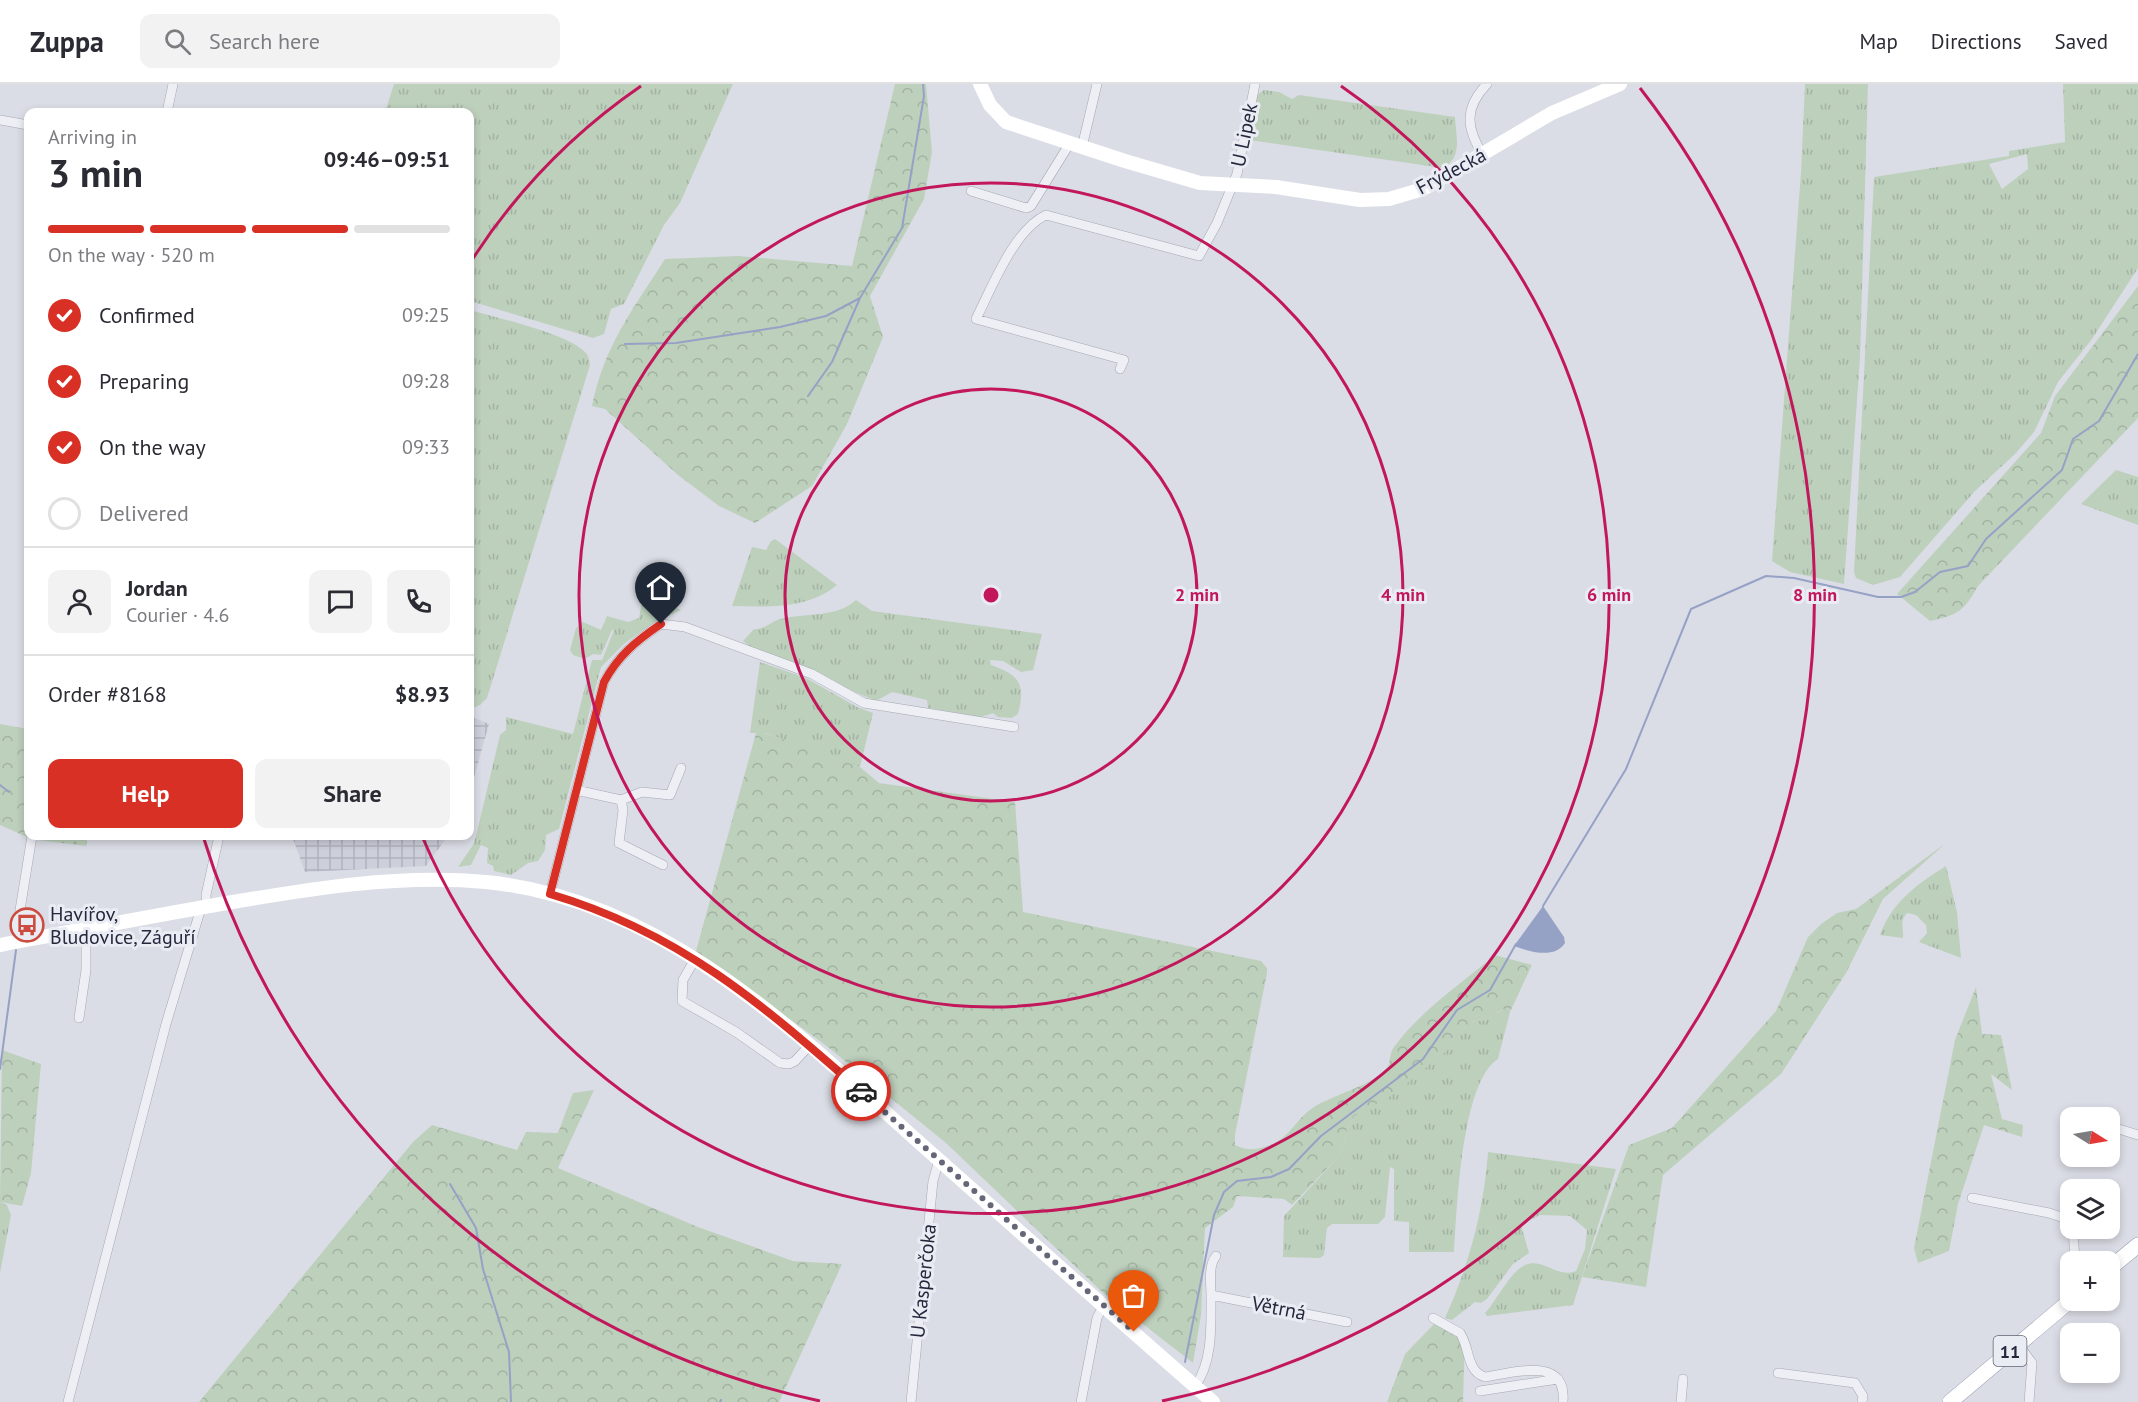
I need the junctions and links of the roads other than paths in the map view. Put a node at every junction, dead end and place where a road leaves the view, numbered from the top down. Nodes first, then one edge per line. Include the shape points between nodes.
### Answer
1 (173, 84) edge
2 (980, 84) edge
3 (1097, 84) edge
4 (1255, 84) edge
5 (1487, 84) edge
6 (1620, 84) edge
7 (168, 108) edge
8 (0, 120) edge
9 (24, 124) edge
10 (1076, 145) junction
11 (1483, 155) junction
12 (1233, 185) junction
13 (971, 190) dead end
14 (1123, 361) dead end
15 (1014, 728) dead end
16 (681, 768) dead end
17 (576, 790) junction
18 (621, 800) junction
19 (31, 840) edge
20 (218, 840) edge
21 (663, 865) dead end
22 (550, 894) junction
23 (204, 908) junction
24 (86, 929) junction
25 (18, 942) junction
26 (0, 945) edge
27 (695, 959) junction
28 (79, 1018) dead end
29 (809, 1046) junction
30 (2120, 1129) edge
31 (2138, 1135) edge
32 (939, 1160) junction
33 (1972, 1198) dead end
34 (2060, 1217) edge
35 (2138, 1245) edge
36 (1216, 1256) dead end
37 (2120, 1260) edge
38 (1211, 1295) junction
39 (1103, 1306) junction
40 (2060, 1309) edge
41 (1433, 1318) dead end
42 (1347, 1322) dead end
43 (2018, 1344) junction
44 (1778, 1373) dead end
45 (1683, 1378) dead end
46 (1558, 1379) junction
47 (1195, 1386) junction
48 (1480, 1391) dead end
49 (68, 1402) edge
50 (911, 1402) edge
51 (1082, 1402) edge
52 (1213, 1402) edge
53 (1563, 1402) edge
54 (1681, 1402) edge
55 (1862, 1402) edge
56 (1950, 1402) edge
57 (2030, 1402) edge

1 - 7 street
2 - 10 street, Frýdecká via 990,105 1006,122
3 - 10 street
4 - 12 street, U Lipek
5 - 11 street via 1474,103 1470,122 1472,139
6 - 11 street, Frýdecká via 1552,113
8 - 9 street
10 - 12 street, Frýdecká via 1200,183
10 - 13 street via 1031,207
11 - 12 street, Frýdecká via 1423,189 1389,199 1347,199 1276,187
12 - 14 street, U Lipek via 1199,256 1046,215 1032,222 999,272 976,319
15 - 17 street via 864,703 812,674 685,627 661,624 633,643 604,682
16 - 18 street via 670,795 642,792
17 - 18 street
17 - 22 street
18 - 21 street via 620,843
19 - 25 street
20 - 23 street
22 - 23 street via 489,883 404,880 291,892
22 - 27 street via 625,920
23 - 24 street
23 - 49 street via 166,1024
24 - 25 street
24 - 28 street via 86,970
25 - 26 street
27 - 29 street
27 - 29 street via 683,980 682,1001 780,1063 795,1061
29 - 32 street
30 - 31 street
32 - 39 street
32 - 50 street, U Kasperčoka via 933,1181
33 - 34 street
35 - 37 main road
36 - 38 street
38 - 42 street, Větrná
38 - 47 street via 1206,1362
39 - 47 street
39 - 51 street via 1097,1318
40 - 43 main road, 11
41 - 46 street via 1460,1333 1473,1368 1485,1377 1541,1370
43 - 56 main road, 11
43 - 57 street via 2032,1363
44 - 55 street via 1855,1383 1863,1396
45 - 54 street
46 - 48 street
46 - 53 street
47 - 52 street

